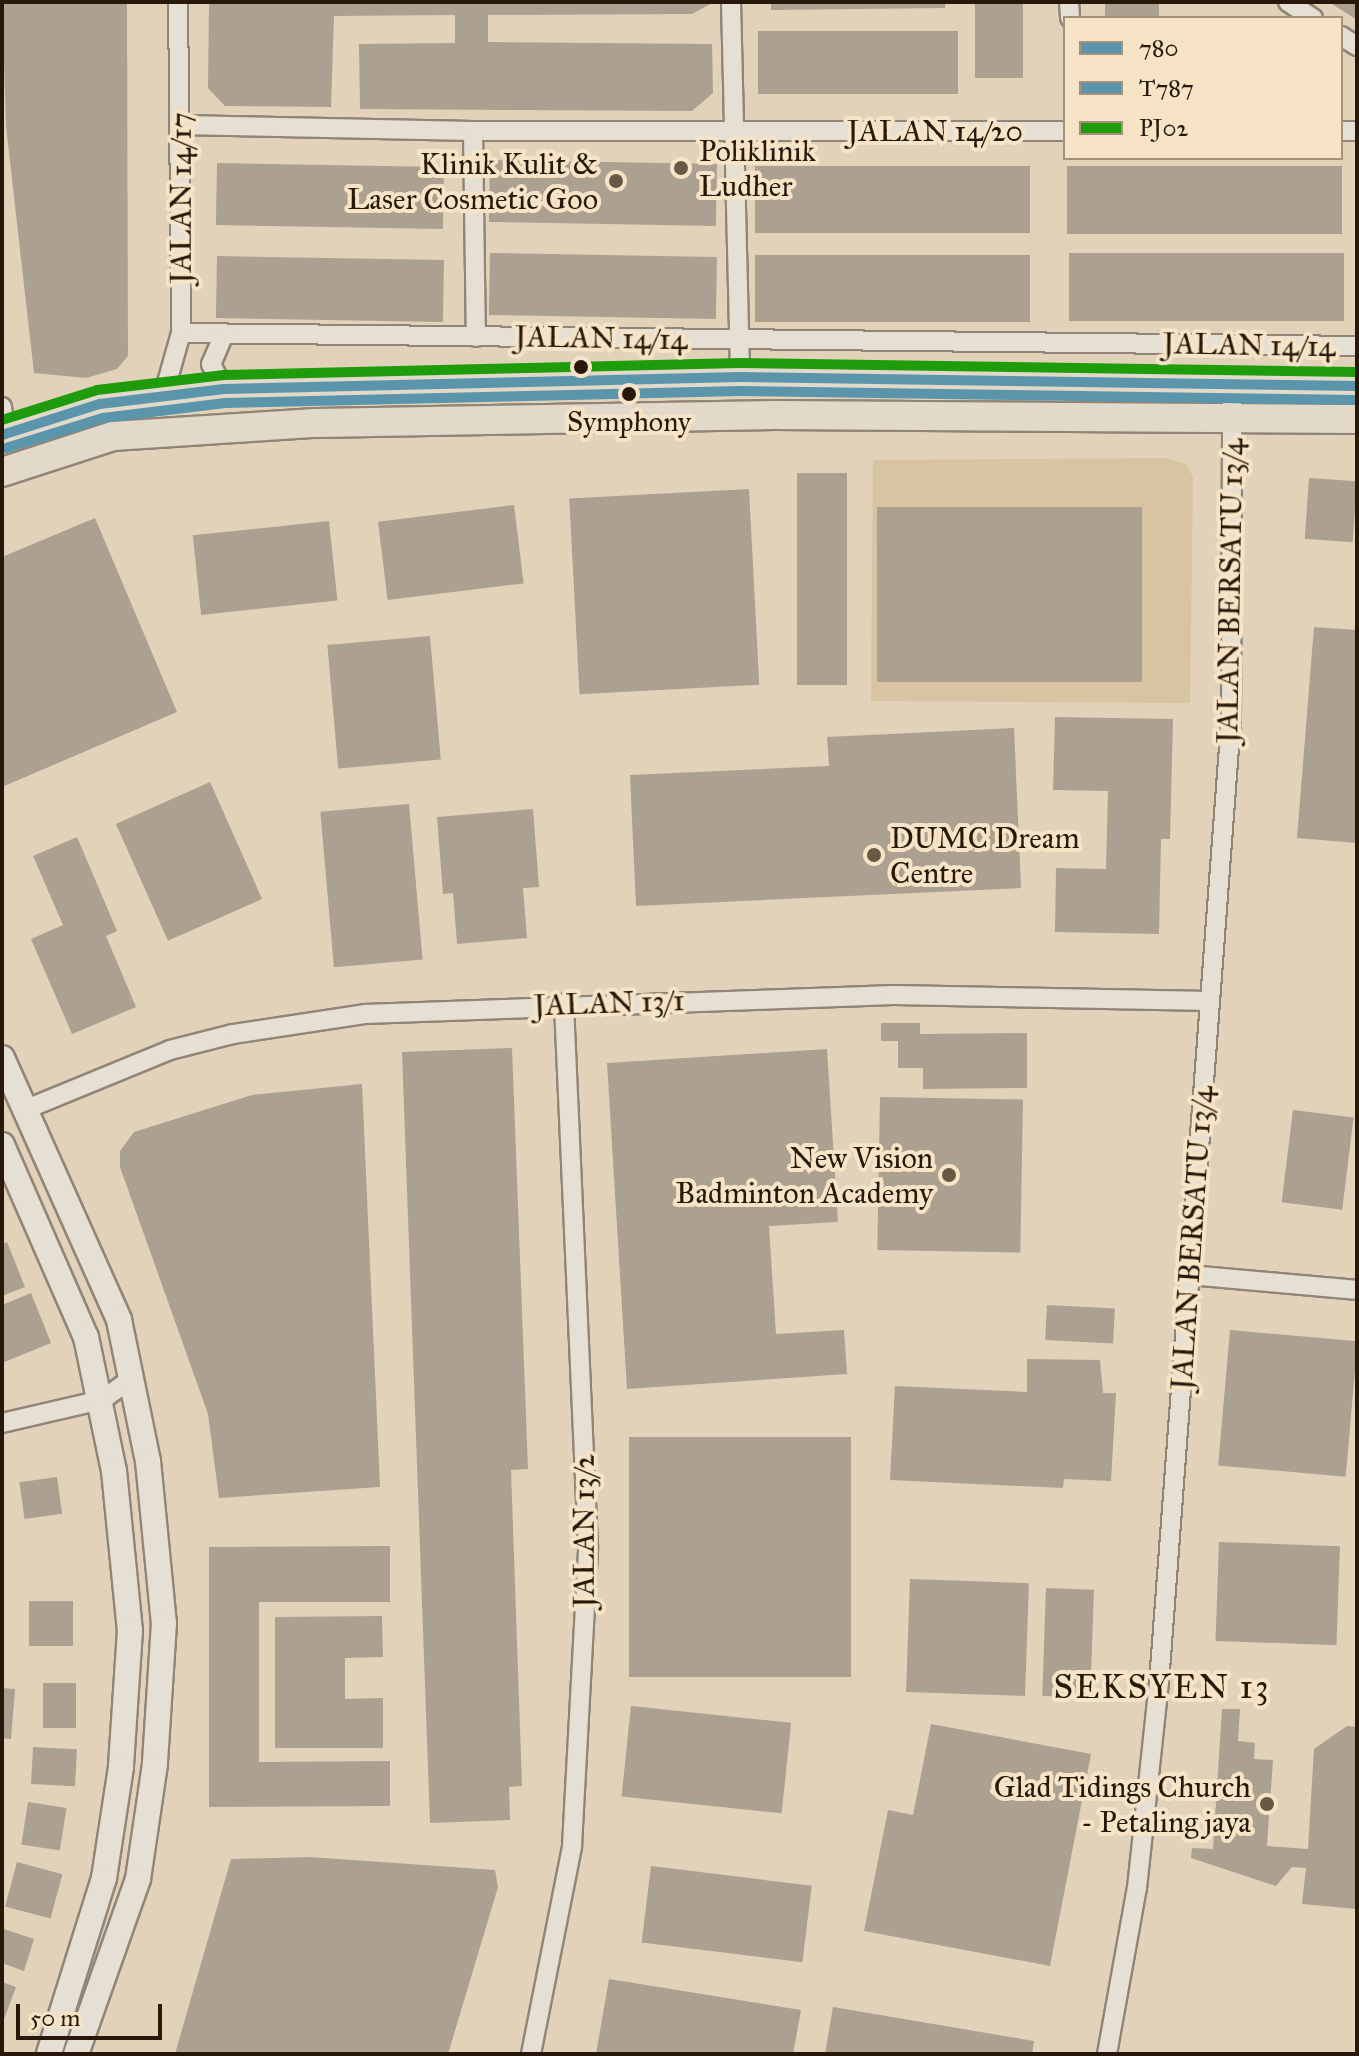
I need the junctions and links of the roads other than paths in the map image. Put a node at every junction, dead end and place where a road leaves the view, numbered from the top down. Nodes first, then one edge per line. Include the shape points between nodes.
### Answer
1 (178, 2) edge
2 (731, 2) edge
3 (1288, 2) edge
4 (1310, 16) edge
5 (181, 125) junction
6 (734, 130) junction
7 (473, 131) junction
8 (1063, 131) edge
9 (181, 333) junction
10 (224, 334) junction
11 (476, 337) junction
12 (739, 339) junction
13 (1357, 346) edge
14 (740, 377) junction
15 (1232, 383) junction
16 (1357, 386) edge
17 (224, 389) junction
18 (164, 393) junction
19 (1232, 418) junction
20 (1357, 419) edge
21 (3, 425) edge
22 (2, 472) edge
23 (1210, 1001) junction
24 (564, 1004) junction
25 (2, 1058) edge
26 (24, 1110) junction
27 (2, 1145) edge
28 (1190, 1275) junction
29 (1357, 1290) edge
30 (132, 1378) junction
31 (102, 1400) junction
32 (2, 1423) edge
33 (49, 2054) edge
34 (76, 2054) edge
35 (531, 2054) edge
36 (1107, 2054) edge

1 - 5 street, JALAN 14/17
2 - 6 street
3 - 4 street
5 - 7 street, JALAN 14/20
5 - 9 street, JALAN 14/17
6 - 7 street, JALAN 14/20
6 - 8 street, JALAN 14/20
6 - 12 street
7 - 11 street
9 - 10 street, JALAN 14/14
9 - 18 street, JALAN 14/17
10 - 11 street, JALAN 14/14
10 - 17 street via 211,364
11 - 12 street, JALAN 14/14
12 - 13 street, JALAN 14/14
12 - 14 street
14 - 15 main road
14 - 17 main road
15 - 16 main road
15 - 19 street, JALAN BERSATU 13/4
17 - 18 main road
18 - 21 main road
19 - 20 main road
19 - 22 main road via 775,415 316,423 113,436
19 - 23 street, JALAN BERSATU 13/4 via 1231,721
23 - 24 street, JALAN 13/1 via 894,995
23 - 28 street, JALAN BERSATU 13/4
24 - 26 street, JALAN 13/1 via 365,1014 233,1034 115,1069
24 - 35 street, JALAN 13/2 via 588,1546 572,1846
25 - 26 main road
26 - 30 main road via 119,1320
27 - 31 main road via 86,1337
28 - 29 street
28 - 36 street, JALAN BERSATU 13/4 via 1149,1780 1137,1888
30 - 31 street
30 - 34 main road via 148,1461 164,1623 155,1764 138,1879
31 - 32 street
31 - 33 main road via 130,1630 121,1767 104,1878

